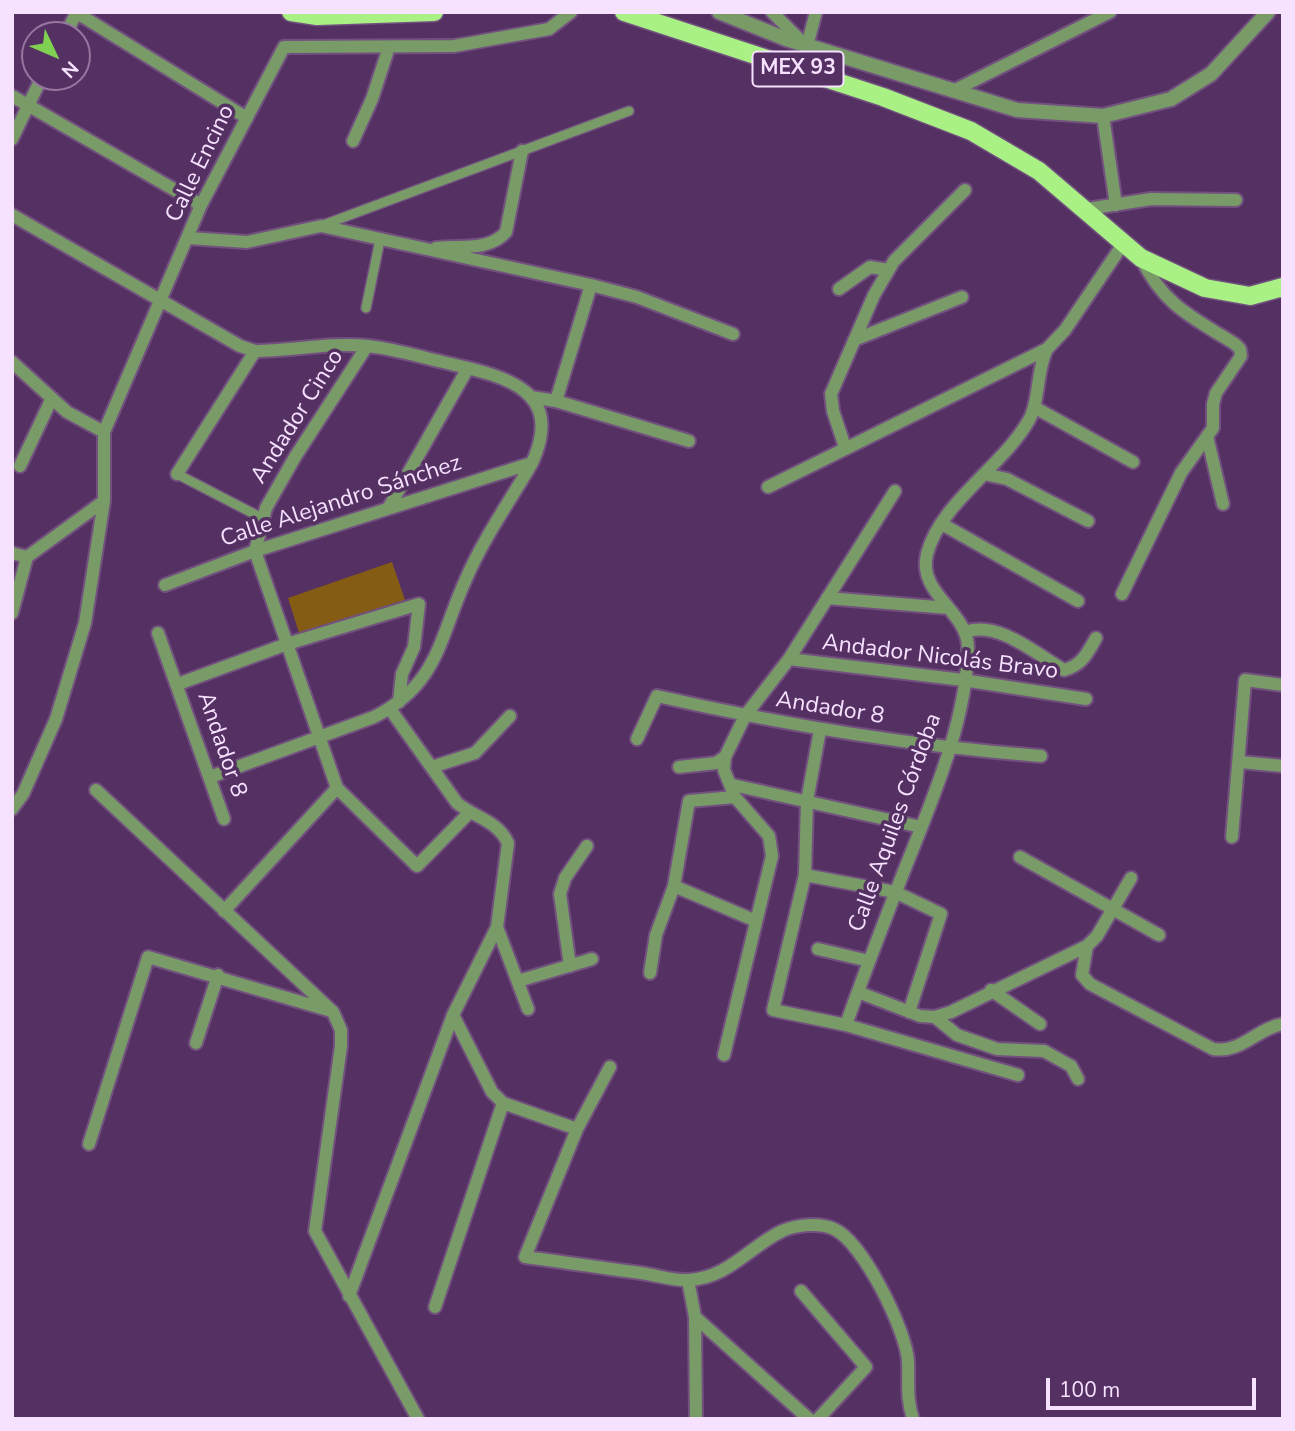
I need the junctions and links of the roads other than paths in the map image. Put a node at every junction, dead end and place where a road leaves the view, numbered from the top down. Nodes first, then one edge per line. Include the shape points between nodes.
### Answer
1 (291, 12) edge
2 (433, 12) edge
3 (571, 12) edge
4 (624, 12) edge
5 (719, 12) edge
6 (772, 12) edge
7 (816, 12) edge
8 (1110, 12) edge
9 (1268, 12) edge
10 (77, 13) edge
11 (317, 14) edge
12 (807, 46) junction
13 (388, 47) junction
14 (845, 85) junction
15 (34, 91) edge
16 (953, 91) junction
17 (12, 96) edge
18 (26, 105) junction
19 (629, 111) dead end
20 (1103, 116) junction
21 (247, 118) junction
22 (12, 139) edge
23 (353, 141) dead end
24 (522, 152) junction
25 (965, 190) dead end
26 (1236, 200) dead end
27 (201, 205) junction
28 (1116, 205) junction
29 (1087, 209) junction
30 (12, 215) edge
31 (321, 226) junction
32 (188, 238) junction
33 (380, 240) junction
34 (1122, 244) junction
35 (423, 250) junction
36 (1141, 258) junction
37 (888, 270) junction
38 (592, 285) junction
39 (1283, 287) edge
40 (839, 289) dead end
41 (962, 297) dead end
42 (162, 303) junction
43 (366, 308) dead end
44 (733, 334) dead end
45 (854, 340) junction
46 (367, 346) junction
47 (1046, 349) junction
48 (255, 351) junction
49 (12, 362) edge
50 (468, 368) junction
51 (531, 397) junction
52 (52, 398) junction
53 (556, 401) junction
54 (1034, 407) junction
55 (104, 432) junction
56 (1207, 436) junction
57 (689, 441) dead end
58 (845, 447) junction
59 (1133, 462) dead end
60 (532, 463) junction
61 (20, 466) dead end
62 (177, 474) joint
63 (984, 474) junction
64 (768, 487) dead end
65 (895, 491) dead end
66 (104, 501) junction
67 (1223, 505) dead end
68 (389, 507) junction
69 (262, 519) junction
70 (1088, 521) dead end
71 (942, 524) junction
72 (255, 551) junction
73 (12, 554) edge
74 (27, 557) junction
75 (165, 585) dead end
76 (1122, 594) dead end
77 (827, 598) junction
78 (1078, 601) dead end
79 (948, 608) junction
80 (12, 613) edge
81 (965, 632) junction
82 (158, 633) dead end
83 (1096, 638) dead end
84 (287, 644) junction
85 (789, 659) junction
86 (963, 680) junction
87 (178, 684) junction
88 (1283, 685) edge
89 (1086, 699) dead end
90 (394, 705) junction
91 (510, 716) dead end
92 (745, 716) junction
93 (820, 730) junction
94 (322, 738) junction
95 (637, 738) dead end
96 (950, 749) junction
97 (1041, 756) dead end
98 (725, 757) junction
99 (1240, 762) junction
100 (1283, 765) edge
101 (432, 767) junction
102 (679, 767) dead end
103 (210, 777) junction
104 (337, 788) junction
105 (96, 790) dead end
106 (734, 791) junction
107 (807, 801) junction
108 (12, 809) edge
109 (469, 813) junction
110 (224, 819) dead end
111 (922, 827) junction
112 (1232, 837) dead end
113 (587, 846) dead end
114 (1020, 857) dead end
115 (805, 875) junction
116 (1130, 878) dead end
117 (674, 886) junction
118 (895, 892) junction
119 (1112, 910) junction
120 (224, 911) junction
121 (756, 921) junction
122 (497, 927) junction
123 (1159, 935) dead end
124 (1087, 946) junction
125 (818, 949) dead end
126 (592, 960) dead end
127 (869, 961) junction
128 (570, 966) junction
129 (650, 973) dead end
130 (218, 975) junction
131 (518, 981) junction
132 (991, 990) junction
133 (858, 992) junction
134 (528, 1009) dead end
135 (332, 1012) junction
136 (909, 1012) junction
137 (453, 1015) junction
138 (935, 1017) junction
139 (1040, 1024) dead end
140 (1283, 1024) edge
141 (846, 1025) junction
142 (196, 1043) dead end
143 (724, 1055) dead end
144 (610, 1067) dead end
145 (1018, 1076) dead end
146 (1078, 1079) dead end
147 (503, 1103) junction
148 (577, 1129) junction
149 (89, 1144) dead end
150 (688, 1280) junction
151 (801, 1291) dead end
152 (349, 1296) junction
153 (435, 1307) dead end
154 (695, 1317) junction
155 (412, 1417) edge
156 (696, 1419) edge
157 (809, 1419) edge
158 (818, 1419) edge
159 (913, 1419) edge

1 - 11 main road
2 - 11 main road
3 - 13 street via 549,29 454,46
4 - 14 main road, MEX 93
5 - 12 street, MEX 93
6 - 12 street
7 - 12 street
8 - 16 street
9 - 20 street, MEX 93 via 1211,74 1171,99
10 - 21 street
12 - 14 street
12 - 16 street, MEX 93
13 - 21 street, Calle Encino via 284,47
13 - 23 street
14 - 29 main road, MEX 93 via 971,131 1039,171
15 - 18 street
16 - 20 street, MEX 93 via 1017,110
17 - 18 street
18 - 22 street
18 - 27 street
19 - 24 street
20 - 28 street
21 - 27 street, Calle Encino
24 - 31 street
24 - 35 street via 506,232 499,240 489,246
25 - 37 street
26 - 28 street via 1151,199
27 - 32 street, Calle Encino
28 - 29 street
29 - 34 main road, MEX 93
30 - 42 street
31 - 32 street via 247,242
31 - 33 street
32 - 42 street, Calle Encino
33 - 35 street
33 - 43 street
34 - 36 main road, MEX 93
34 - 47 street via 1065,330
35 - 38 street
36 - 39 main road, MEX 93 via 1205,288 1250,296
36 - 56 street via 1167,301 1240,349 1241,356 1216,393 1213,428
37 - 40 street via 870,267
37 - 45 street
38 - 44 street
38 - 53 street
41 - 45 street
42 - 48 street
42 - 55 street, Calle Encino
45 - 58 street via 831,394
46 - 48 street
46 - 50 street
46 - 69 street, Andador Cinco via 295,457
47 - 54 street via 1039,365
47 - 58 street
48 - 62 street
49 - 52 street
50 - 51 street via 504,377
50 - 68 street
51 - 53 street
51 - 60 street via 540,416 539,447
52 - 55 street via 67,412
52 - 61 street
53 - 57 street
54 - 59 street
54 - 63 street via 1016,440
55 - 66 street
56 - 67 street
56 - 76 street via 1181,473
58 - 64 street
60 - 68 street, Calle Alejandro Sánchez
60 - 90 street via 466,578 436,659
62 - 69 street
63 - 70 street via 1007,479
63 - 71 street
65 - 77 street
66 - 74 street
66 - 108 street via 85,623 56,719
68 - 72 street, Calle Alejandro Sánchez
69 - 72 street, Andador Cinco
71 - 78 street
71 - 79 street via 927,553 925,570 929,584
72 - 75 street, Calle Alejandro Sánchez
72 - 84 street
73 - 74 street
74 - 80 street
77 - 79 street
77 - 85 street
79 - 81 street
81 - 83 street via 976,628 995,631 1063,670 1084,659
81 - 86 street, Calle Aquiles Córdoba via 968,647
82 - 87 street, Andador 8
84 - 87 street, Andador 8
84 - 90 street, Andador 8 via 419,604 414,647
84 - 94 street
85 - 86 street, Andador Nicolás Bravo
85 - 92 street
86 - 89 street, Andador Nicolás Bravo
86 - 96 street, Calle Aquiles Córdoba
87 - 103 street, Andador 8
88 - 99 street via 1245,681
90 - 94 street
90 - 101 street
91 - 101 street via 475,753
92 - 93 street, Andador 8
92 - 95 street, Andador 8 via 657,696
92 - 98 street
93 - 96 street, Andador 8
93 - 107 street
94 - 103 street
94 - 104 street
96 - 97 street, Andador 8
96 - 111 street, Calle Aquiles Córdoba
98 - 102 street via 716,763
98 - 106 street via 724,770
99 - 100 street
99 - 112 street
101 - 109 street
103 - 110 street, Andador 8
104 - 109 street via 417,866
104 - 120 street
105 - 120 street
106 - 107 street
106 - 117 street via 689,801
106 - 121 street via 772,846
107 - 111 street
107 - 115 street
109 - 122 street via 495,824 508,843
111 - 118 street, Calle Aquiles Córdoba
113 - 128 street via 560,894
114 - 119 street
115 - 118 street
115 - 141 street via 773,1010
116 - 119 street
117 - 121 street
117 - 129 street via 656,935
118 - 127 street, Calle Aquiles Córdoba
118 - 136 street via 941,914
119 - 123 street
119 - 124 street
120 - 135 street
121 - 143 street
122 - 131 street
122 - 137 street
124 - 132 street
124 - 140 street via 1082,975 1090,984 1195,1041 1226,1052
125 - 127 street
126 - 128 street
127 - 133 street, Calle Aquiles Córdoba
128 - 131 street
130 - 135 street
130 - 142 street
130 - 149 street via 148,957
131 - 134 street
132 - 138 street
132 - 139 street
133 - 136 street
133 - 141 street, Calle Aquiles Córdoba
135 - 152 street via 341,1030 341,1046 314,1219 315,1231
136 - 138 street
137 - 147 street via 492,1092
137 - 152 street
138 - 146 street via 957,1035 997,1049 1044,1051 1061,1058
141 - 145 street
144 - 148 street
147 - 148 street
147 - 153 street
148 - 150 street via 525,1257
150 - 154 street
150 - 159 street via 727,1269 786,1229 809,1225 834,1229 852,1243 864,1261 900,1329
151 - 158 street via 866,1367
152 - 155 street
154 - 156 street
154 - 157 street

